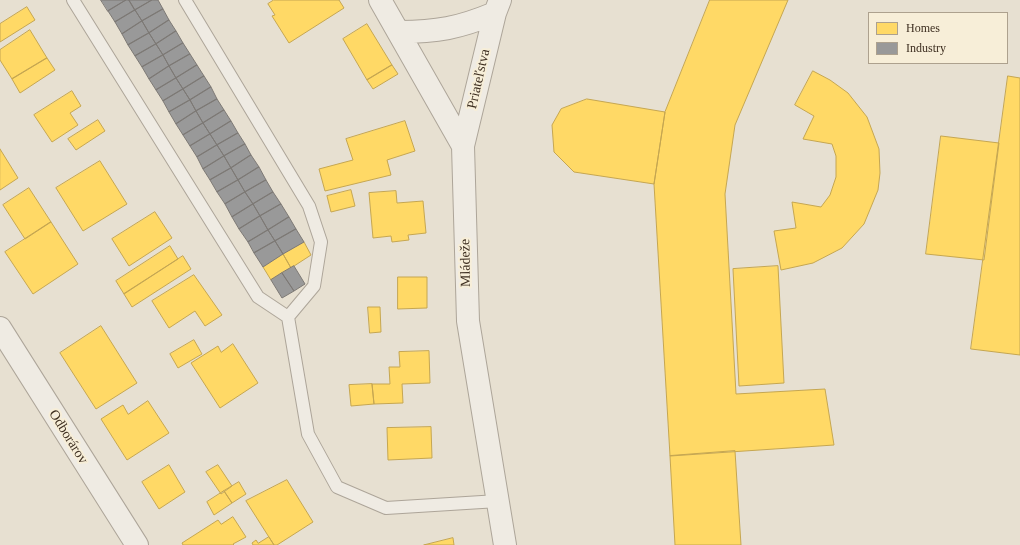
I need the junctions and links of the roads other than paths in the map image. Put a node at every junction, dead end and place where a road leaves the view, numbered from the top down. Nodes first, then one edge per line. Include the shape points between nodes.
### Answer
1 (73, 0) edge
2 (185, 0) edge
3 (380, 0) edge
4 (497, 6) edge
5 (398, 32) junction
6 (463, 146) junction
7 (288, 317) junction
8 (0, 328) edge
9 (498, 501) junction
10 (137, 545) edge
11 (505, 545) edge

1 - 7 lane via 258,297
2 - 7 lane via 309,206 321,242 314,286
3 - 5 street, Mládeže
4 - 5 street, Priateľstva via 472,23 448,29
4 - 6 street, Priateľstva
5 - 6 street, Mládeže
6 - 9 street, Mládeže via 468,321
7 - 9 lane via 308,434 337,487 386,508
8 - 10 street, Odborárov
9 - 11 street, Mládeže

